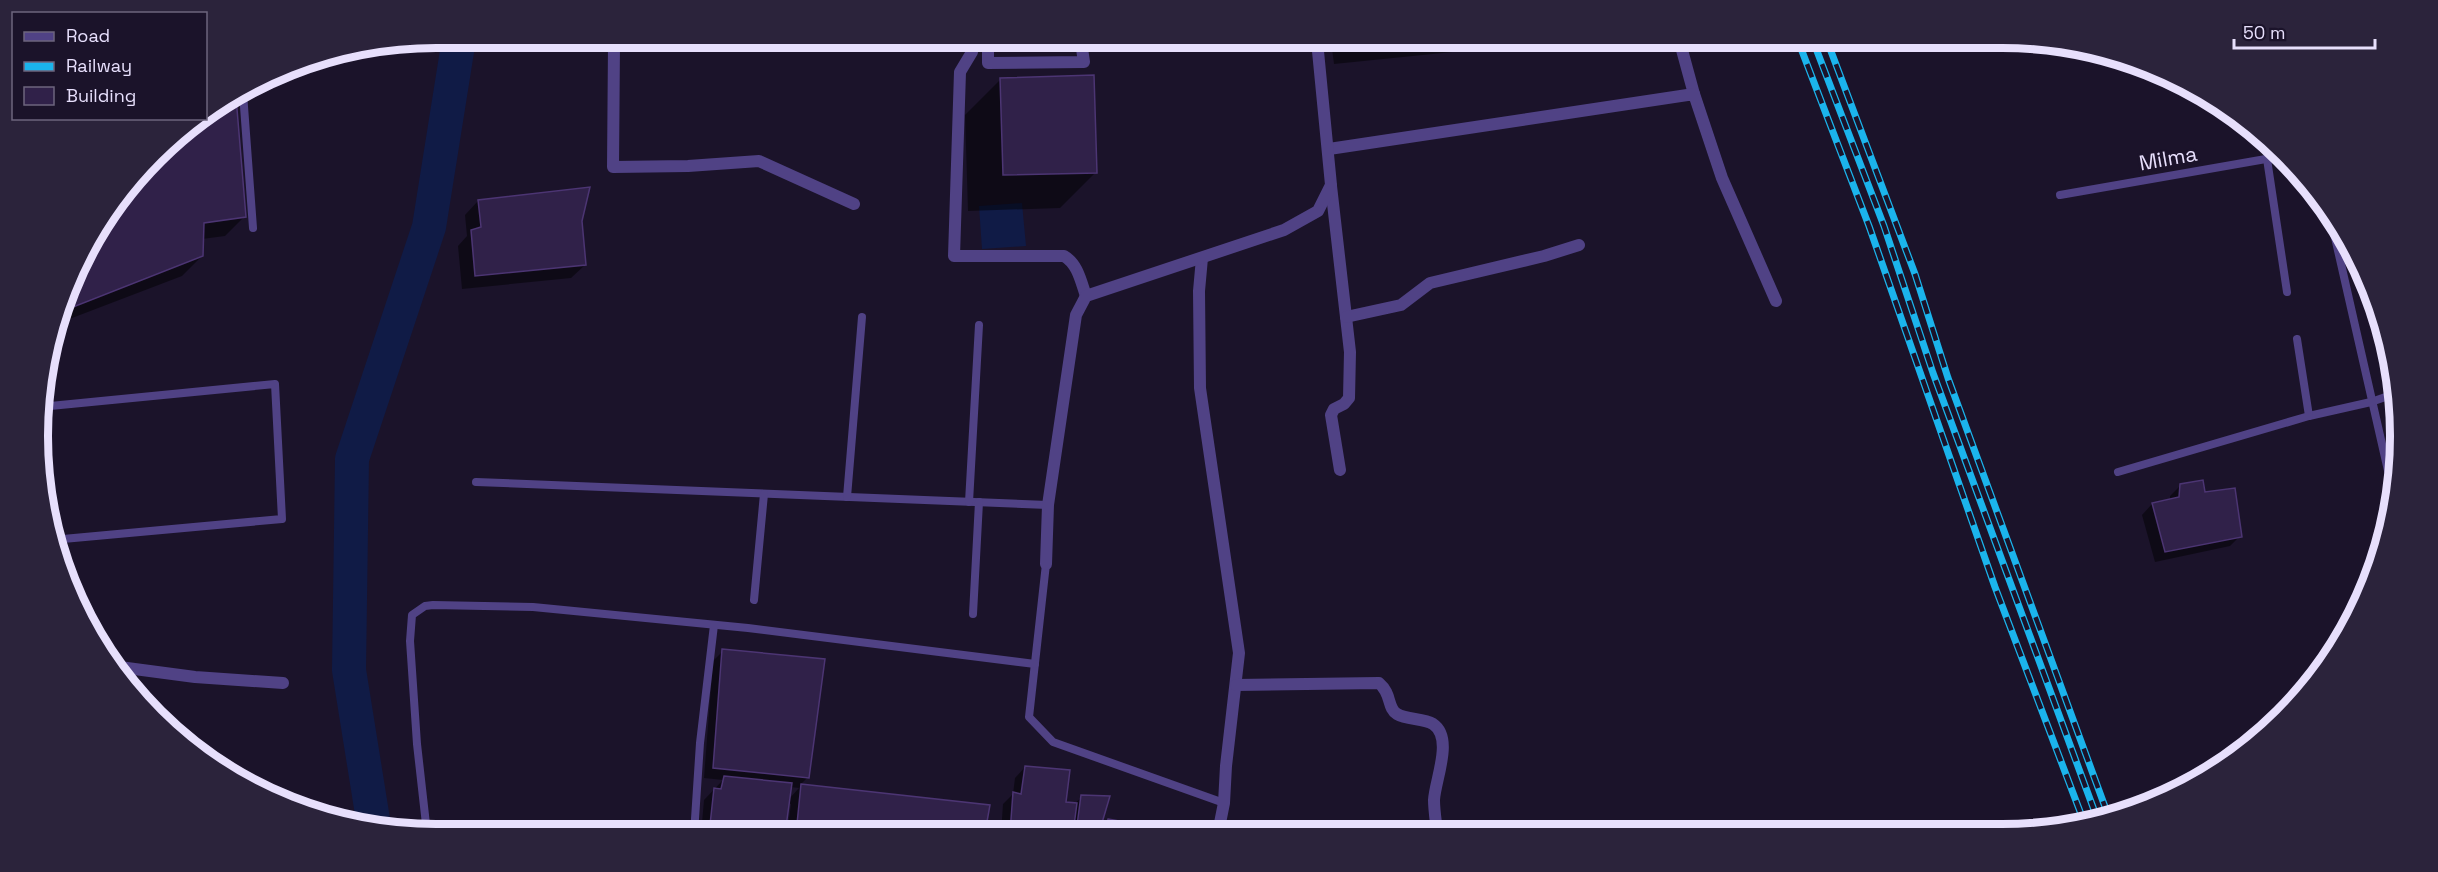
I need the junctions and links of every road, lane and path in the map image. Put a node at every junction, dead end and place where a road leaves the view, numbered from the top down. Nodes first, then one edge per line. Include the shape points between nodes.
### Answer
1 (614, 48) edge
2 (972, 48) edge
3 (990, 48) edge
4 (1082, 48) edge
5 (1318, 48) edge
6 (1681, 48) edge
7 (1694, 94) junction
8 (244, 99) edge
9 (1329, 149) junction
10 (2272, 158) edge
11 (2267, 159) junction
12 (1331, 185) junction
13 (2060, 195) dead end
14 (854, 204) dead end
15 (254, 228) dead end
16 (2334, 236) edge
17 (1579, 245) dead end
18 (1202, 258) junction
19 (2287, 292) dead end
20 (1086, 296) junction
21 (1776, 301) dead end
22 (1346, 317) junction
23 (862, 318) dead end
24 (979, 325) dead end
25 (2297, 339) dead end
26 (2388, 396) edge
27 (2371, 402) junction
28 (49, 406) edge
29 (2309, 416) junction
30 (1340, 470) dead end
31 (2118, 472) dead end
32 (2388, 473) edge
33 (476, 482) dead end
34 (764, 494) junction
35 (847, 497) junction
36 (969, 502) junction
37 (979, 502) junction
38 (1048, 506) junction
39 (62, 539) edge
40 (1046, 564) joint
41 (754, 600) dead end
42 (973, 614) dead end
43 (714, 624) junction
44 (1035, 664) junction
45 (125, 668) edge
46 (283, 683) dead end
47 (1236, 685) junction
48 (1224, 803) junction
49 (426, 824) edge
50 (695, 824) edge
51 (1220, 824) edge
52 (1436, 824) edge

1 - 14 street via 613,167 759,161
2 - 20 street via 960,72 954,256 1064,256 1077,270
3 - 4 street via 988,63 1084,62
5 - 9 street
6 - 7 street
7 - 9 street
7 - 21 street via 1722,178
8 - 15 lane
9 - 12 street
10 - 11 lane, Milma
11 - 13 lane, Milma
11 - 19 lane
12 - 18 street via 1318,211 1293,225
12 - 22 street
16 - 27 lane
17 - 22 street via 1430,283 1401,305
18 - 20 street
18 - 47 street via 1200,388 1239,653
20 - 38 street via 1076,315
22 - 30 street via 1349,398 1331,415
23 - 35 lane
24 - 36 lane
25 - 29 lane
26 - 27 lane
27 - 29 lane
27 - 32 lane
28 - 39 lane via 274,384 282,519
29 - 31 lane
33 - 34 lane
34 - 35 lane
34 - 41 lane
35 - 36 lane
36 - 37 lane
37 - 38 lane
37 - 42 lane
38 - 40 street
40 - 44 lane
43 - 44 lane
43 - 49 lane via 533,607 429,605 416,611 412,615 410,641
43 - 50 lane
44 - 48 lane via 1029,717 1053,742
45 - 46 street
47 - 48 street
47 - 52 street via 1379,683 1386,689 1391,708 1397,714 1433,724 1442,736 1434,800
48 - 51 street

